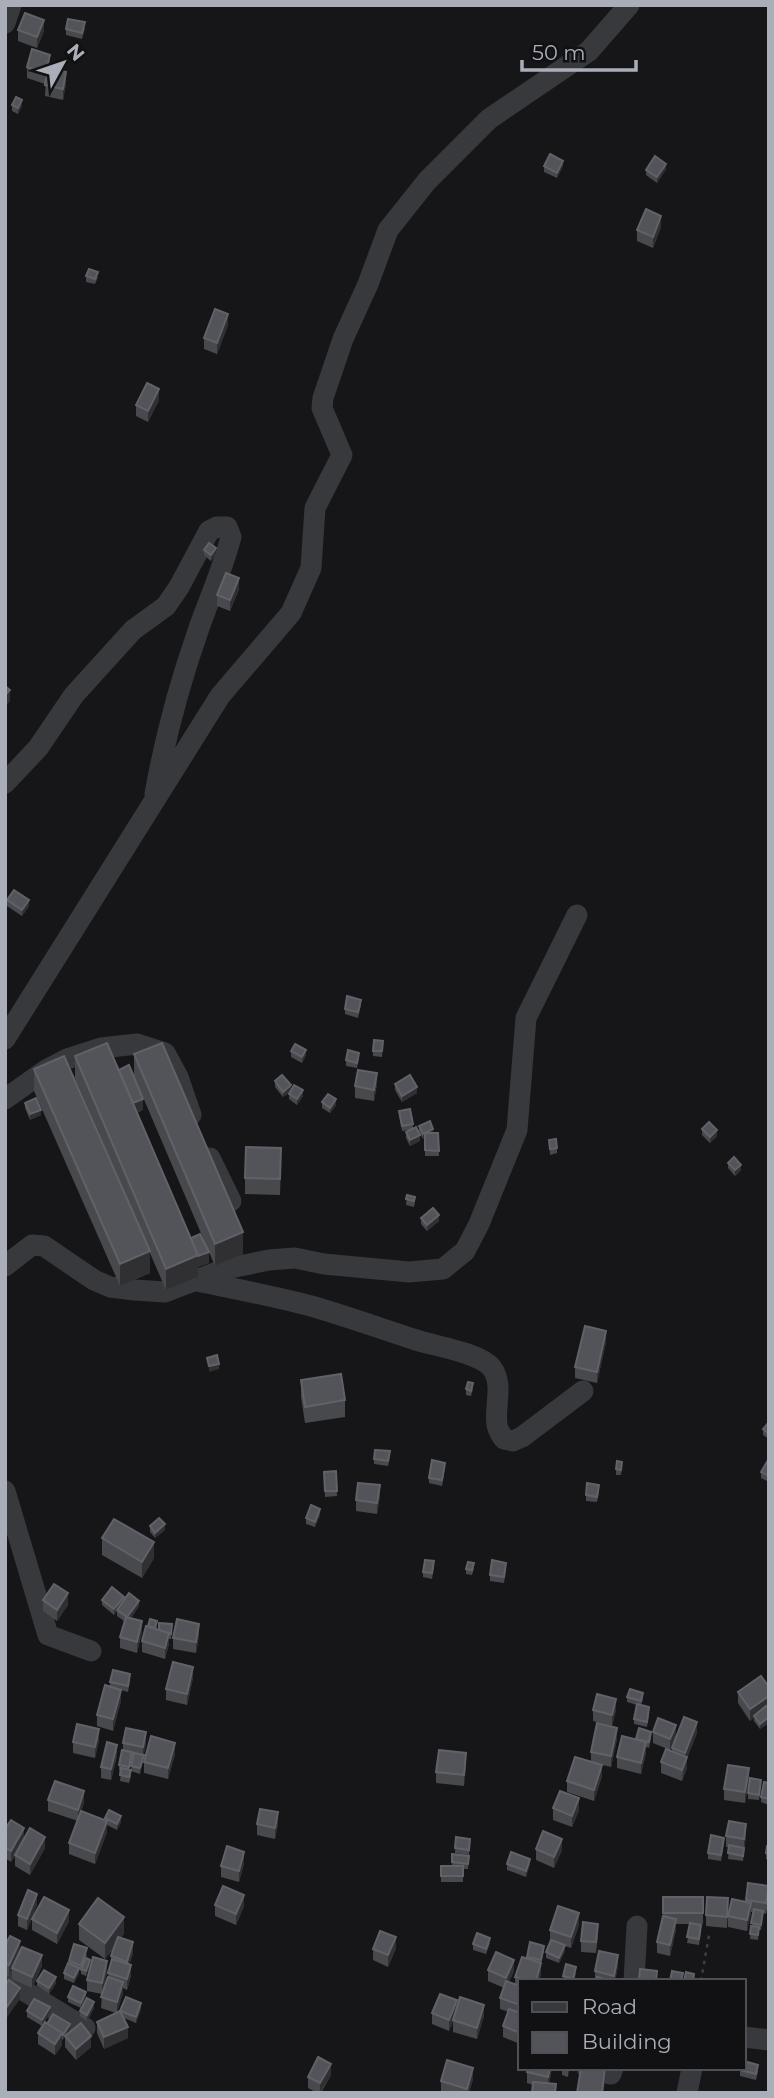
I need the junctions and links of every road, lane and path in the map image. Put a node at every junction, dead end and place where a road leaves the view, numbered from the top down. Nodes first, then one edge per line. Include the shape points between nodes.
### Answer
1 (11, 5) edge
2 (629, 5) edge
3 (5, 23) edge
4 (5, 783) edge
5 (153, 806) junction
6 (577, 915) dead end
7 (5, 1039) edge
8 (5, 1099) edge
9 (231, 1201) edge
10 (5, 1266) edge
11 (197, 1281) junction
12 (583, 1391) dead end
13 (5, 1491) edge
14 (91, 1651) dead end
15 (636, 1926) dead end
16 (709, 1935) dead end
17 (5, 1979) edge
18 (634, 1979) edge
19 (701, 1979) edge
20 (85, 2028) edge
21 (746, 2037) edge
22 (769, 2040) edge
23 (595, 2070) edge
24 (612, 2070) edge
25 (692, 2070) edge
26 (687, 2093) edge

1 - 3 street
2 - 5 street via 589,51 489,119 427,181 388,230 323,398 322,408 342,456 316,508 310,568 291,613 220,696
4 - 5 street via 38,748 74,695 133,630 166,606 209,531 227,527 231,537 163,748
5 - 7 street
6 - 11 street via 526,1018 517,1130 465,1251 443,1269 409,1272 269,1259
8 - 9 street via 46,1070 101,1048 137,1044 165,1053
10 - 11 street via 32,1245 44,1246 110,1287 165,1292
11 - 12 street via 309,1306 484,1361 499,1386 497,1428 504,1439 522,1437
13 - 14 street via 48,1635
15 - 18 street
16 - 19 path
17 - 20 street
21 - 22 street
23 - 24 street via 611,2074
25 - 26 street

